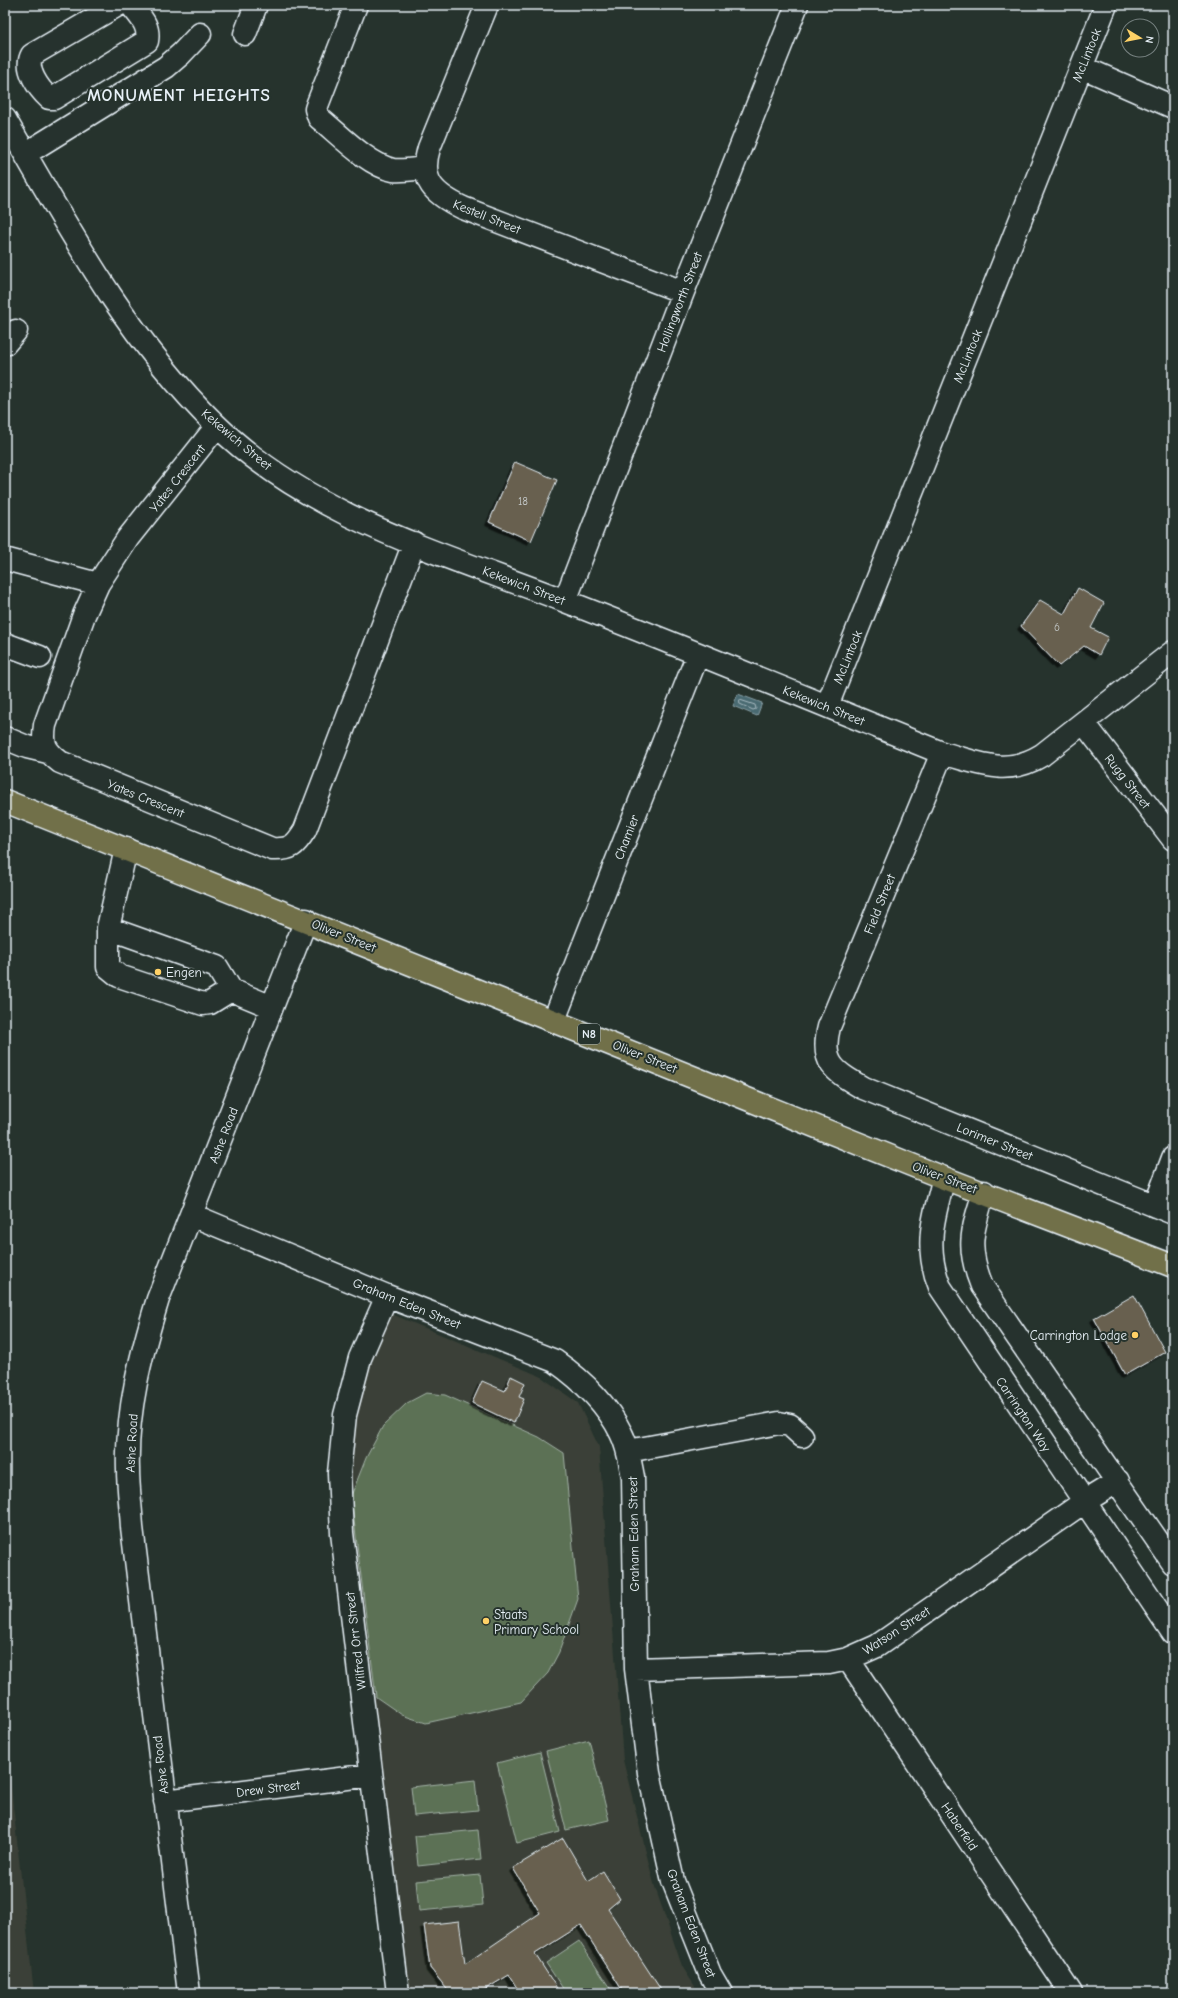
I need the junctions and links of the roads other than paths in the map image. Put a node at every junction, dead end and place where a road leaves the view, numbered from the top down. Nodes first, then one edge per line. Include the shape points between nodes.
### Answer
1 (118, 5) edge
2 (131, 5) edge
3 (256, 5) edge
4 (356, 5) edge
5 (487, 5) edge
6 (797, 5) edge
7 (1106, 5) edge
8 (200, 34) dead end
9 (244, 34) dead end
10 (1082, 67) junction
11 (106, 68) junction
12 (123, 94) junction
13 (1173, 107) edge
14 (5, 119) edge
15 (25, 154) junction
16 (424, 168) junction
17 (683, 292) junction
18 (217, 426) junction
19 (414, 543) junction
20 (5, 559) edge
21 (98, 584) junction
22 (565, 601) junction
23 (5, 644) edge
24 (1173, 652) edge
25 (698, 654) junction
26 (40, 657) dead end
27 (827, 706) junction
28 (1084, 723) junction
29 (5, 738) edge
30 (48, 752) junction
31 (942, 753) junction
32 (5, 801) edge
33 (1173, 839) edge
34 (126, 849) junction
35 (306, 920) junction
36 (108, 928) junction
37 (231, 990) junction
38 (272, 1007) junction
39 (554, 1020) junction
40 (827, 1057) joint
41 (1173, 1158) edge
42 (944, 1178) junction
43 (984, 1192) junction
44 (1164, 1210) edge
45 (192, 1216) junction
46 (1173, 1266) edge
47 (387, 1296) junction
48 (802, 1436) dead end
49 (628, 1451) junction
50 (1118, 1481) junction
51 (1084, 1502) junction
52 (1173, 1563) edge
53 (1173, 1633) edge
54 (848, 1659) junction
55 (636, 1669) junction
56 (371, 1775) junction
57 (164, 1801) junction
58 (189, 1993) edge
59 (398, 1993) edge
60 (721, 1993) edge
61 (1071, 1993) edge

1 - 11 street via 32,55 28,66 45,94 52,99
2 - 11 street via 146,24 147,41
3 - 9 street
4 - 16 street via 318,102 316,109 319,118 368,158 388,168
5 - 16 street via 429,148
6 - 17 street, Hollingworth Street
7 - 10 street, McLintock
8 - 12 street via 174,61
10 - 13 street
10 - 27 street, McLintock
11 - 12 street
12 - 15 street
14 - 15 street, Kekewich Street
15 - 18 street, Kekewich Street via 94,272 129,322 163,367
16 - 17 street, Kestell Street via 430,184 455,204
17 - 22 street, Hollingworth Street
18 - 19 street, Kekewich Street via 294,484 349,515
18 - 21 street, Yates Crescent via 128,538
19 - 22 street, Kekewich Street
19 - 30 street, Yates Crescent via 305,830 297,843 285,850 272,850 257,844 60,762
20 - 21 street
21 - 30 street, Yates Crescent via 51,704 43,739
22 - 25 street, Kekewich Street
23 - 26 street
24 - 28 street, Kekewich Street
25 - 27 street, Kekewich Street
25 - 39 street, Chamier
27 - 31 street, Kekewich Street
28 - 31 street, Kekewich Street via 1042,756 1029,763 1009,768 993,767
28 - 33 street, Rugg Street
29 - 30 street
31 - 40 street, Field Street via 829,1026 825,1041
32 - 34 highway, Oliver Street / N8
34 - 35 highway, Oliver Street / N8
34 - 36 street
35 - 38 street, Ashe Road
35 - 39 highway, Oliver Street / N8
36 - 37 street via 218,967
36 - 37 street via 108,967 113,973 203,1004 210,1003
37 - 38 street
38 - 45 street, Ashe Road
39 - 42 highway, Oliver Street / N8
40 - 44 street, Lorimer Street via 833,1068 863,1088
41 - 44 street
42 - 43 highway, Oliver Street / N8
42 - 51 street, Carrington Way via 930,1245 931,1261 940,1287
43 - 46 highway, Oliver Street / N8
43 - 50 street via 974,1224 972,1241 973,1265 982,1286
45 - 47 street, Graham Eden Street
45 - 57 street, Ashe Road via 158,1299 146,1336 136,1382 128,1468 132,1527
47 - 49 street, Graham Eden Street via 555,1361 578,1377 601,1401 621,1433
47 - 56 street, Wilfred Orr Street via 360,1358 345,1415 339,1472 342,1533
48 - 49 street via 790,1425 779,1423
49 - 55 street, Graham Eden Street via 633,1477
50 - 51 street, Watson Street
50 - 52 street
51 - 53 street, Carrington Way
51 - 54 street, Watson Street via 877,1646
54 - 55 street, Watson Street via 830,1663
54 - 61 street, Haberfeld
55 - 60 street, Graham Eden Street via 649,1773 673,1881 710,1974
56 - 57 street, Drew Street
56 - 59 street, Wilfred Orr Street
57 - 58 street, Ashe Road

